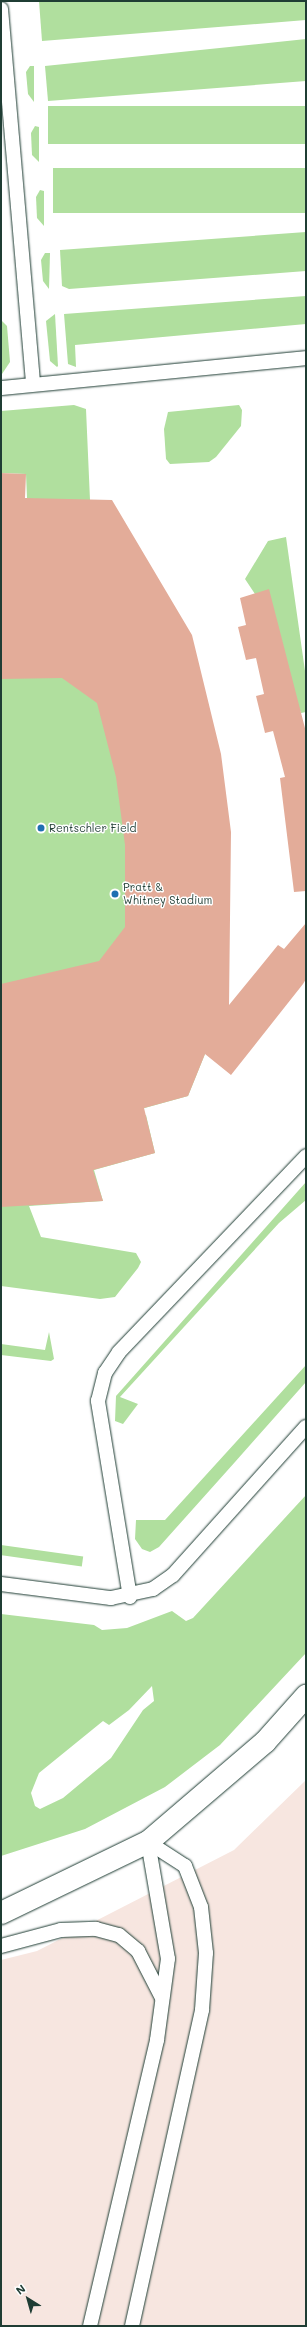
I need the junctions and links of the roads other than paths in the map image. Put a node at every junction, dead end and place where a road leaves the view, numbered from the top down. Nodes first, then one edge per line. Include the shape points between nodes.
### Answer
1 (1, 9) edge
2 (306, 358) edge
3 (33, 384) junction
4 (1, 388) edge
5 (306, 1156) edge
6 (306, 1427) edge
7 (1, 1584) edge
8 (130, 1596) junction
9 (306, 1696) edge
10 (148, 1842) junction
11 (1, 1913) edge
12 (1, 1946) edge
13 (162, 1999) junction
14 (90, 2326) edge
15 (132, 2326) edge

1 - 3 lane
2 - 3 lane
3 - 4 lane
5 - 8 lane via 119,1352 105,1373 98,1401
6 - 8 lane via 173,1574 153,1589
7 - 8 lane via 111,1598
9 - 10 street via 265,1742
10 - 11 street
10 - 13 lane via 168,1959
10 - 15 lane via 185,1866 201,1907 206,1953 202,2010
12 - 13 lane via 61,1930 96,1929 119,1935 138,1951
13 - 14 lane via 157,2040

